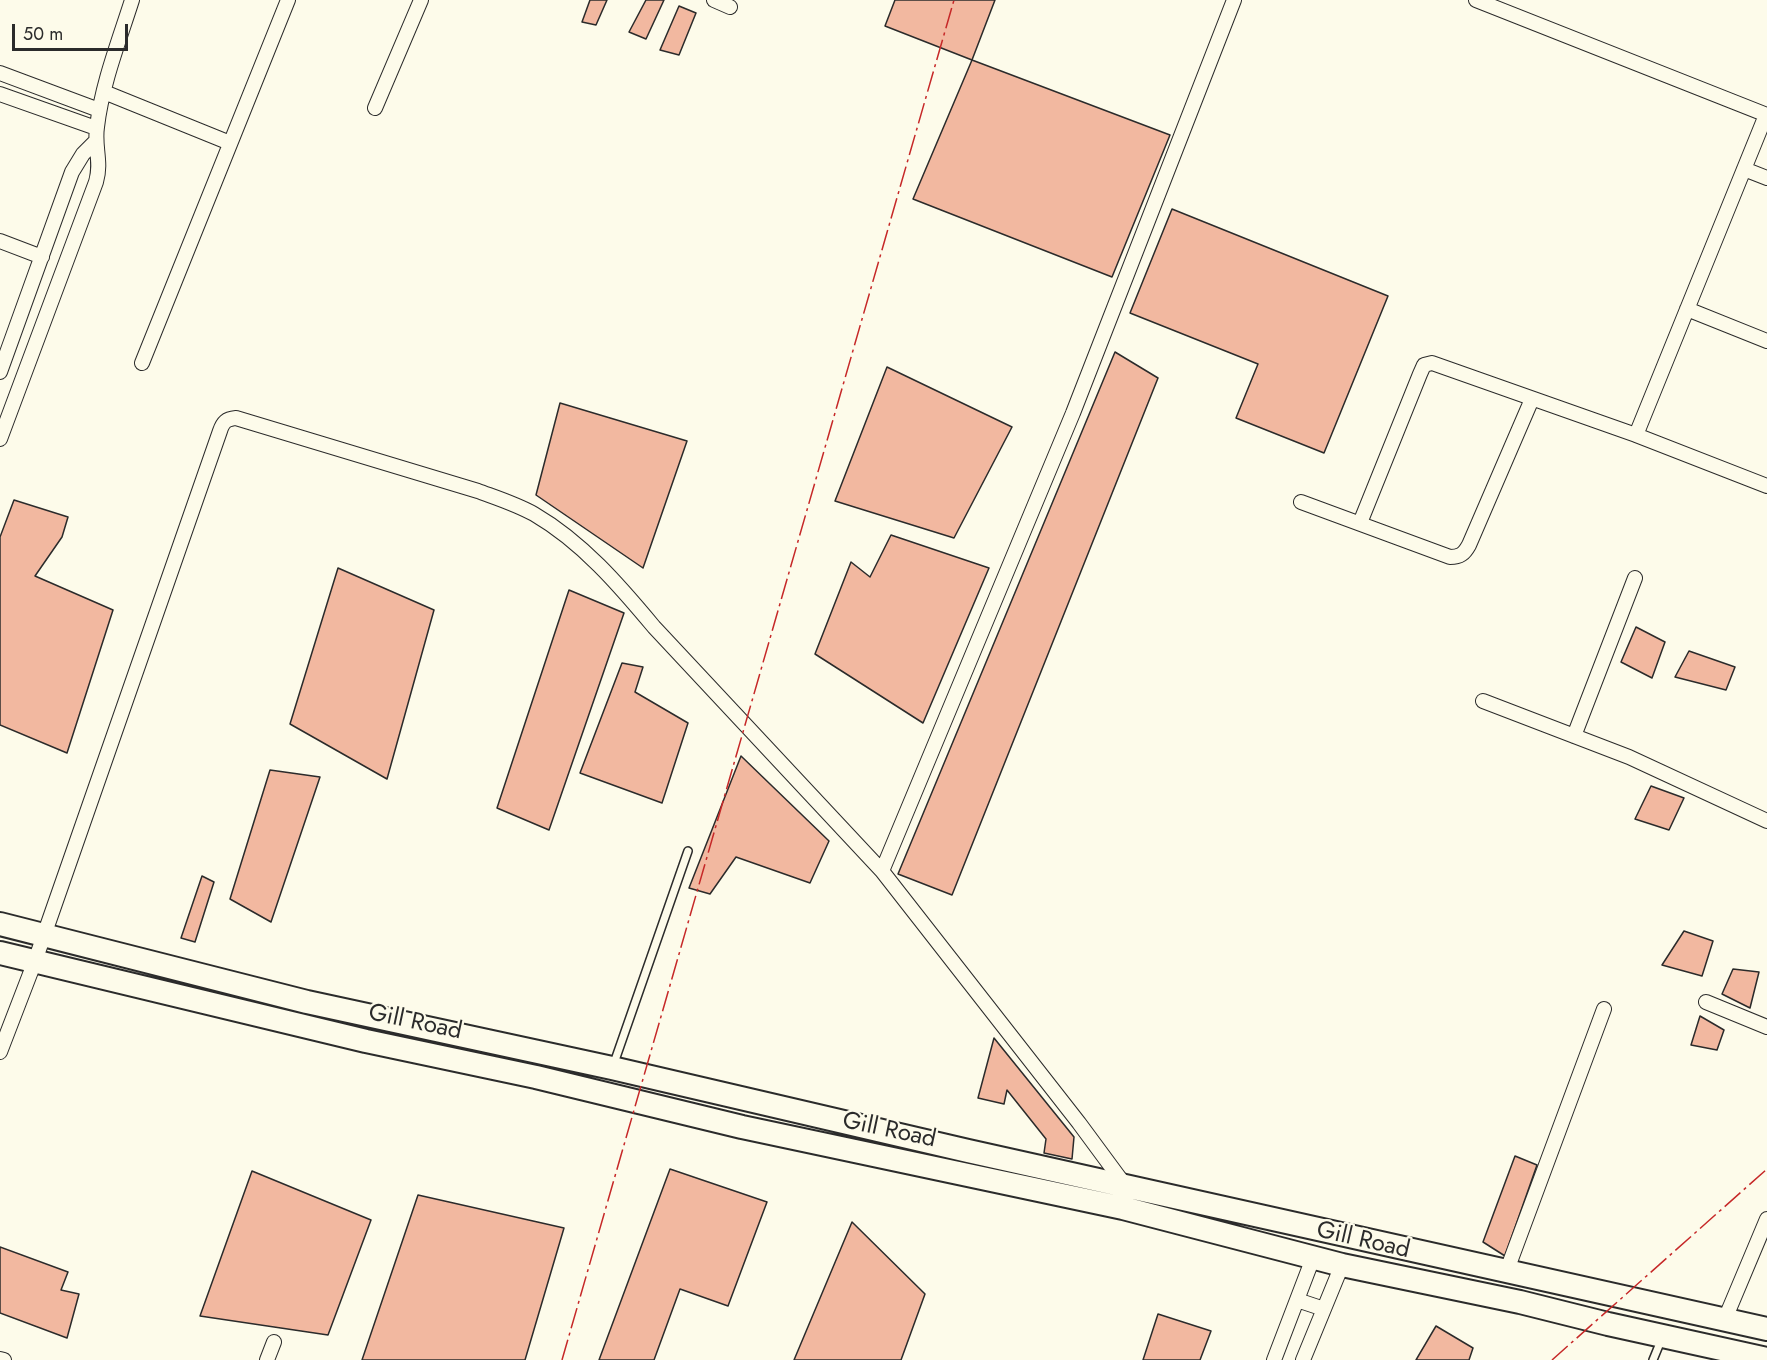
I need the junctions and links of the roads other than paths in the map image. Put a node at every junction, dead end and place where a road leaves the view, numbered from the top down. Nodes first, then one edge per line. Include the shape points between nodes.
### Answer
1 (132, 0) edge
2 (288, 0) edge
3 (421, 0) edge
4 (714, 0) edge
5 (1234, 0) edge
6 (1476, 0) edge
7 (730, 7) dead end
8 (0, 72) edge
9 (104, 92) junction
10 (0, 94) edge
11 (375, 108) dead end
12 (99, 110) junction
13 (1766, 115) edge
14 (96, 135) junction
15 (231, 143) junction
16 (1744, 169) junction
17 (1767, 178) edge
18 (0, 242) edge
19 (42, 257) junction
20 (1687, 309) junction
21 (1767, 341) edge
22 (142, 363) dead end
23 (0, 372) edge
24 (1532, 399) junction
25 (1636, 435) junction
26 (0, 439) edge
27 (1767, 486) edge
28 (1301, 502) dead end
29 (1360, 523) junction
30 (1635, 578) dead end
31 (1483, 701) dead end
32 (1574, 736) junction
33 (1767, 821) edge
34 (688, 851) dead end
35 (882, 871) junction
36 (0, 924) edge
37 (44, 934) junction
38 (0, 953) edge
39 (35, 961) junction
40 (1706, 1002) dead end
41 (1604, 1010) dead end
42 (1767, 1027) edge
43 (0, 1052) edge
44 (612, 1068) junction
45 (1124, 1184) junction
46 (1767, 1219) edge
47 (1313, 1258) junction
48 (1342, 1265) junction
49 (1507, 1270) junction
50 (1297, 1300) junction
51 (1324, 1309) junction
52 (1725, 1319) junction
53 (1767, 1329) edge
54 (1662, 1336) junction
55 (274, 1342) dead end
56 (1767, 1359) edge
57 (267, 1360) edge
58 (1274, 1360) edge
59 (1303, 1360) edge
60 (1653, 1360) edge

1 - 9 street
2 - 15 street
3 - 11 street
4 - 7 street
5 - 35 street via 1073,413
6 - 13 street
8 - 12 street
9 - 12 street
9 - 15 street
10 - 14 street
12 - 14 street
13 - 16 street
14 - 19 street via 72,172
14 - 26 street via 100,169 96,182
15 - 22 street
16 - 17 street
16 - 20 street
18 - 19 street
19 - 23 street
20 - 21 street
20 - 25 street
24 - 25 street
24 - 29 street via 1464,553 1450,557
24 - 29 street via 1432,363 1424,365
25 - 27 street
28 - 29 street
30 - 32 street
31 - 32 street
32 - 33 street
34 - 44 lane
35 - 37 street via 600,566 567,537 534,514 506,501 236,418 224,422 220,431
35 - 45 street
36 - 37 main road
37 - 39 street
37 - 44 main road via 307,1002
38 - 39 main road, Gill Road
39 - 43 street
39 - 47 main road, Gill Road via 742,1127 1123,1208
40 - 42 street
41 - 49 street
44 - 45 main road
45 - 49 main road
46 - 52 street
47 - 48 main road, Gill Road
47 - 50 street
48 - 51 street
48 - 54 main road, Gill Road
49 - 52 main road
50 - 51 street
50 - 58 street
51 - 59 street
52 - 53 main road
54 - 56 main road, Gill Road
54 - 60 lane
55 - 57 street

